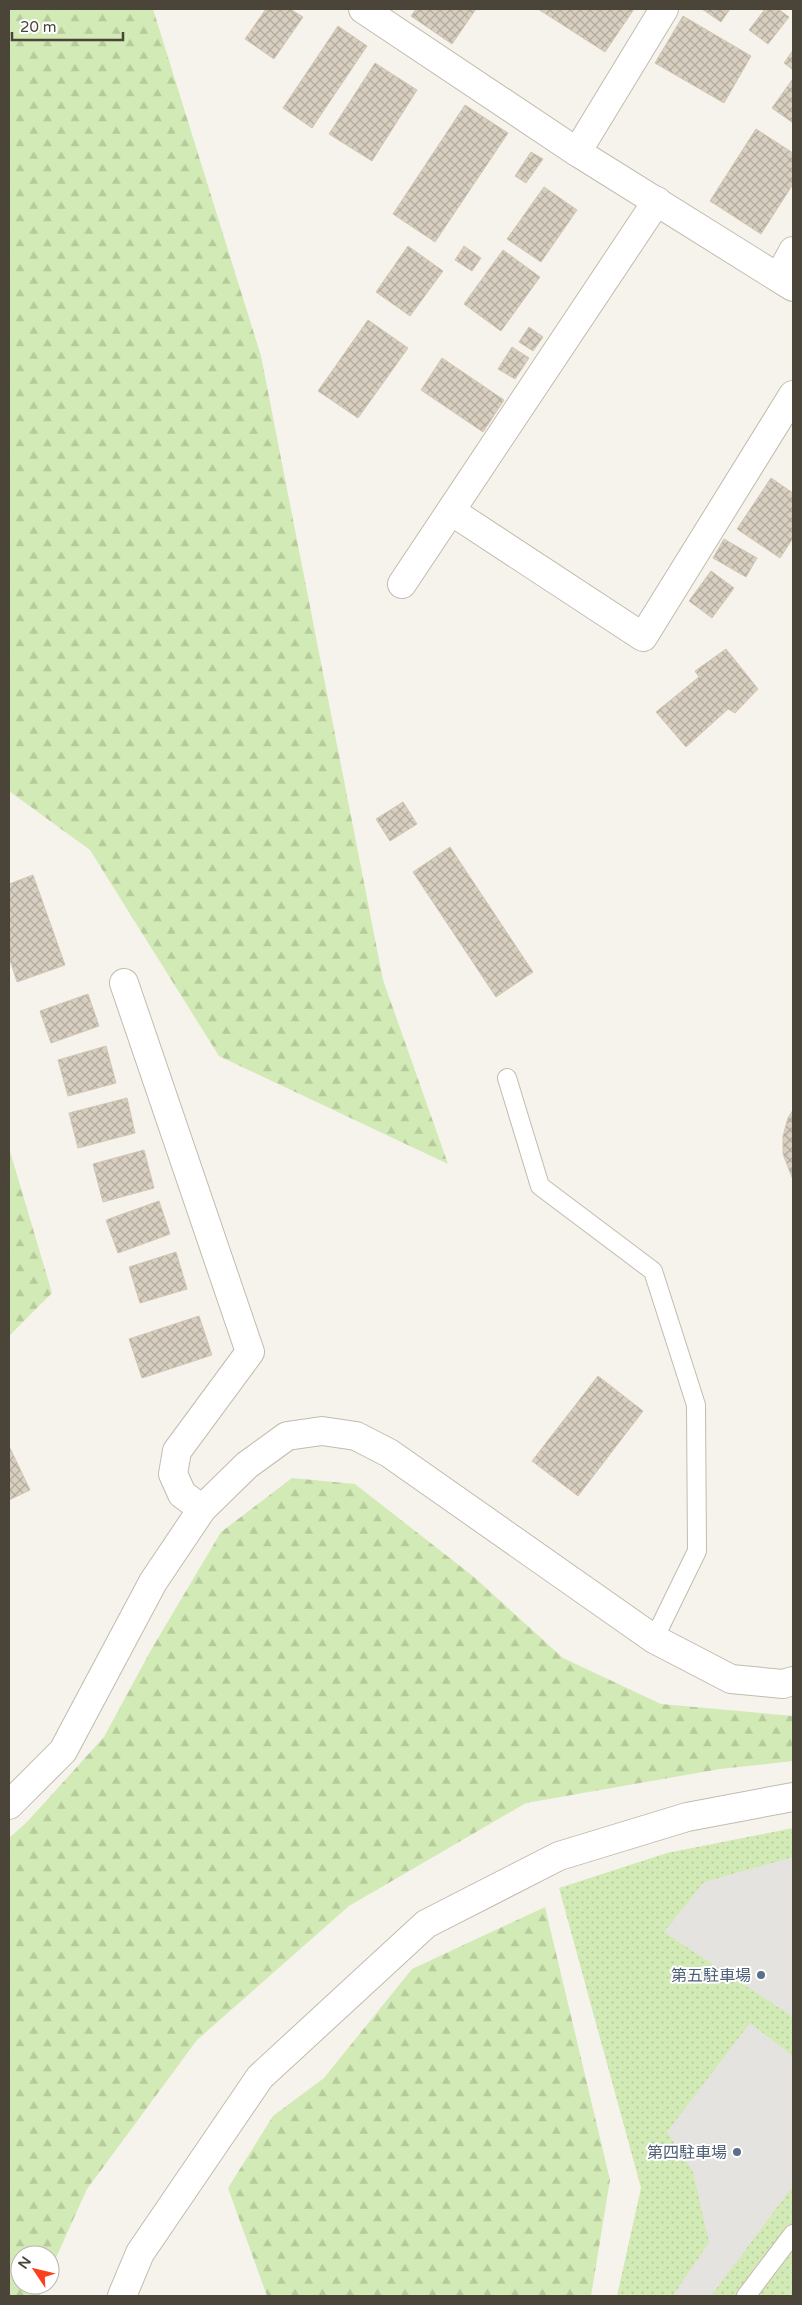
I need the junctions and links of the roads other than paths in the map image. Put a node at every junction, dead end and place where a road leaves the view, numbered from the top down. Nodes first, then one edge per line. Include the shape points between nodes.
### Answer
1 (664, 9) edge
2 (375, 12) edge
3 (577, 152) junction
4 (657, 201) junction
5 (793, 251) edge
6 (786, 282) edge
7 (793, 395) edge
8 (451, 510) junction
9 (402, 584) dead end
10 (124, 983) dead end
11 (507, 1078) dead end
12 (202, 1509) junction
13 (654, 1639) junction
14 (793, 1681) edge
15 (793, 1798) edge
16 (9, 1805) edge
17 (793, 2234) edge
18 (122, 2296) edge
19 (746, 2296) edge

1 - 3 street
2 - 3 street
3 - 4 street
4 - 6 street
4 - 8 street
5 - 6 street
7 - 8 street via 643,637
8 - 9 street
10 - 12 street via 250,1352 177,1451 173,1474 182,1494
11 - 13 lane via 540,1186 653,1271 696,1406 697,1551
12 - 13 street via 247,1465 287,1436 322,1431 356,1436 389,1453
12 - 16 street via 153,1582 63,1751
13 - 14 street via 731,1679 783,1684
15 - 18 street via 687,1817 559,1856 426,1924 260,2077 140,2253
17 - 19 lane

